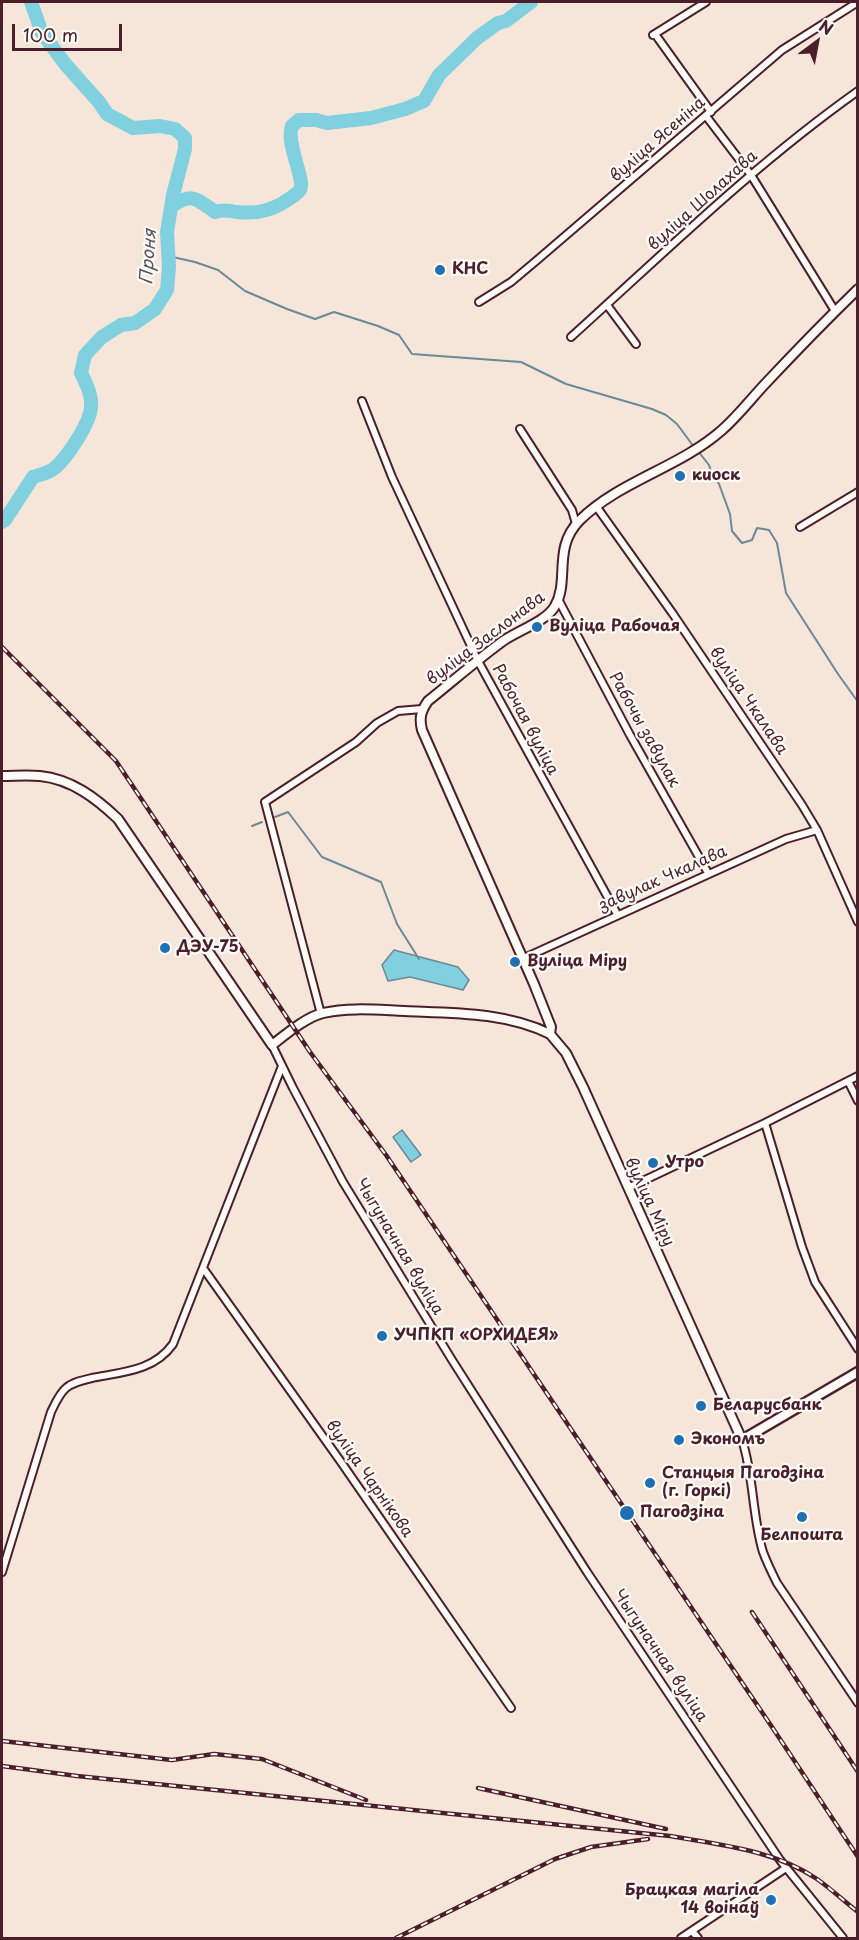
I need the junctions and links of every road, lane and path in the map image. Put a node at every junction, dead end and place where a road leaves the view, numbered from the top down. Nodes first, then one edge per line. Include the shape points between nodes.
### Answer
1 (706, 2) edge
2 (858, 2) edge
3 (858, 91) edge
4 (708, 114) junction
5 (751, 175) junction
6 (858, 289) edge
7 (479, 302) dead end
8 (607, 305) junction
9 (835, 311) junction
10 (571, 337) dead end
11 (636, 344) dead end
12 (362, 401) dead end
13 (520, 429) dead end
14 (858, 492) edge
15 (596, 506) junction
16 (576, 524) junction
17 (800, 527) dead end
18 (558, 599) junction
19 (478, 661) junction
20 (422, 709) junction
21 (2, 776) edge
22 (817, 830) junction
23 (708, 873) junction
24 (617, 914) junction
25 (858, 922) edge
26 (522, 959) junction
27 (321, 1014) junction
28 (550, 1034) junction
29 (272, 1045) junction
30 (282, 1066) junction
31 (858, 1076) edge
32 (848, 1081) junction
33 (858, 1101) edge
34 (765, 1123) junction
35 (628, 1188) junction
36 (202, 1268) junction
37 (858, 1348) edge
38 (858, 1372) edge
39 (742, 1440) junction
40 (2, 1572) edge
41 (858, 1703) edge
42 (511, 1708) dead end
43 (786, 1868) junction
44 (692, 1931) junction
45 (681, 1938) edge
46 (698, 1938) edge
47 (843, 1938) edge

1 - 4 street via 654,35
2 - 4 street, вуліца Ясеніна via 782,50
3 - 5 street, вуліца Шолахава via 825,113
4 - 5 street
4 - 7 street, вуліца Ясеніна via 511,282
5 - 8 street, вуліца Шолахава
5 - 9 street
6 - 9 street, вуліца Заслонава
8 - 10 street, вуліца Шолахава
8 - 11 street
9 - 15 street, вуліца Заслонава via 722,430 681,459
12 - 19 street, Рабочая вуліца via 392,477
13 - 16 street via 572,510
14 - 17 street
15 - 16 street, вуліца Заслонава
15 - 22 street, вуліца Чкалава
16 - 18 street, вуліца Заслонава via 562,555
18 - 19 street, вуліца Заслонава via 545,616
18 - 23 street, Рабочы завулак
19 - 20 street, вуліца Заслонава
19 - 24 street, Рабочая вуліца
20 - 26 street, вуліца Міру via 422,730
20 - 27 street, вуліца Заслонава via 398,711 377,723 356,742 265,802
21 - 29 street, Чыгуначная вуліца via 40,776 70,783 118,819
22 - 23 street, завулак Чкалава via 786,839
22 - 25 street, вуліца Чкалава
23 - 24 street, завулак Чкалава
24 - 26 street, завулак Чкалава
26 - 28 street, вуліца Міру via 551,1027
27 - 28 street via 350,1010 446,1013 521,1022
27 - 29 street
28 - 35 street, вуліца Міру via 566,1053
29 - 30 street, Чыгуначная вуліца
30 - 36 street
30 - 43 street, Чыгуначная вуліца via 344,1182 452,1360 587,1572
31 - 32 street
32 - 33 street
32 - 34 street
34 - 35 street
34 - 37 street via 815,1282
35 - 39 street, вуліца Міру
36 - 40 street via 166,1354 141,1368 78,1381 57,1399
36 - 42 street, вуліца Чарнікова
38 - 39 main road
39 - 41 street, вуліца Міру via 768,1566
43 - 44 street
43 - 47 street, Чыгуначная вуліца
44 - 45 street
44 - 46 street

